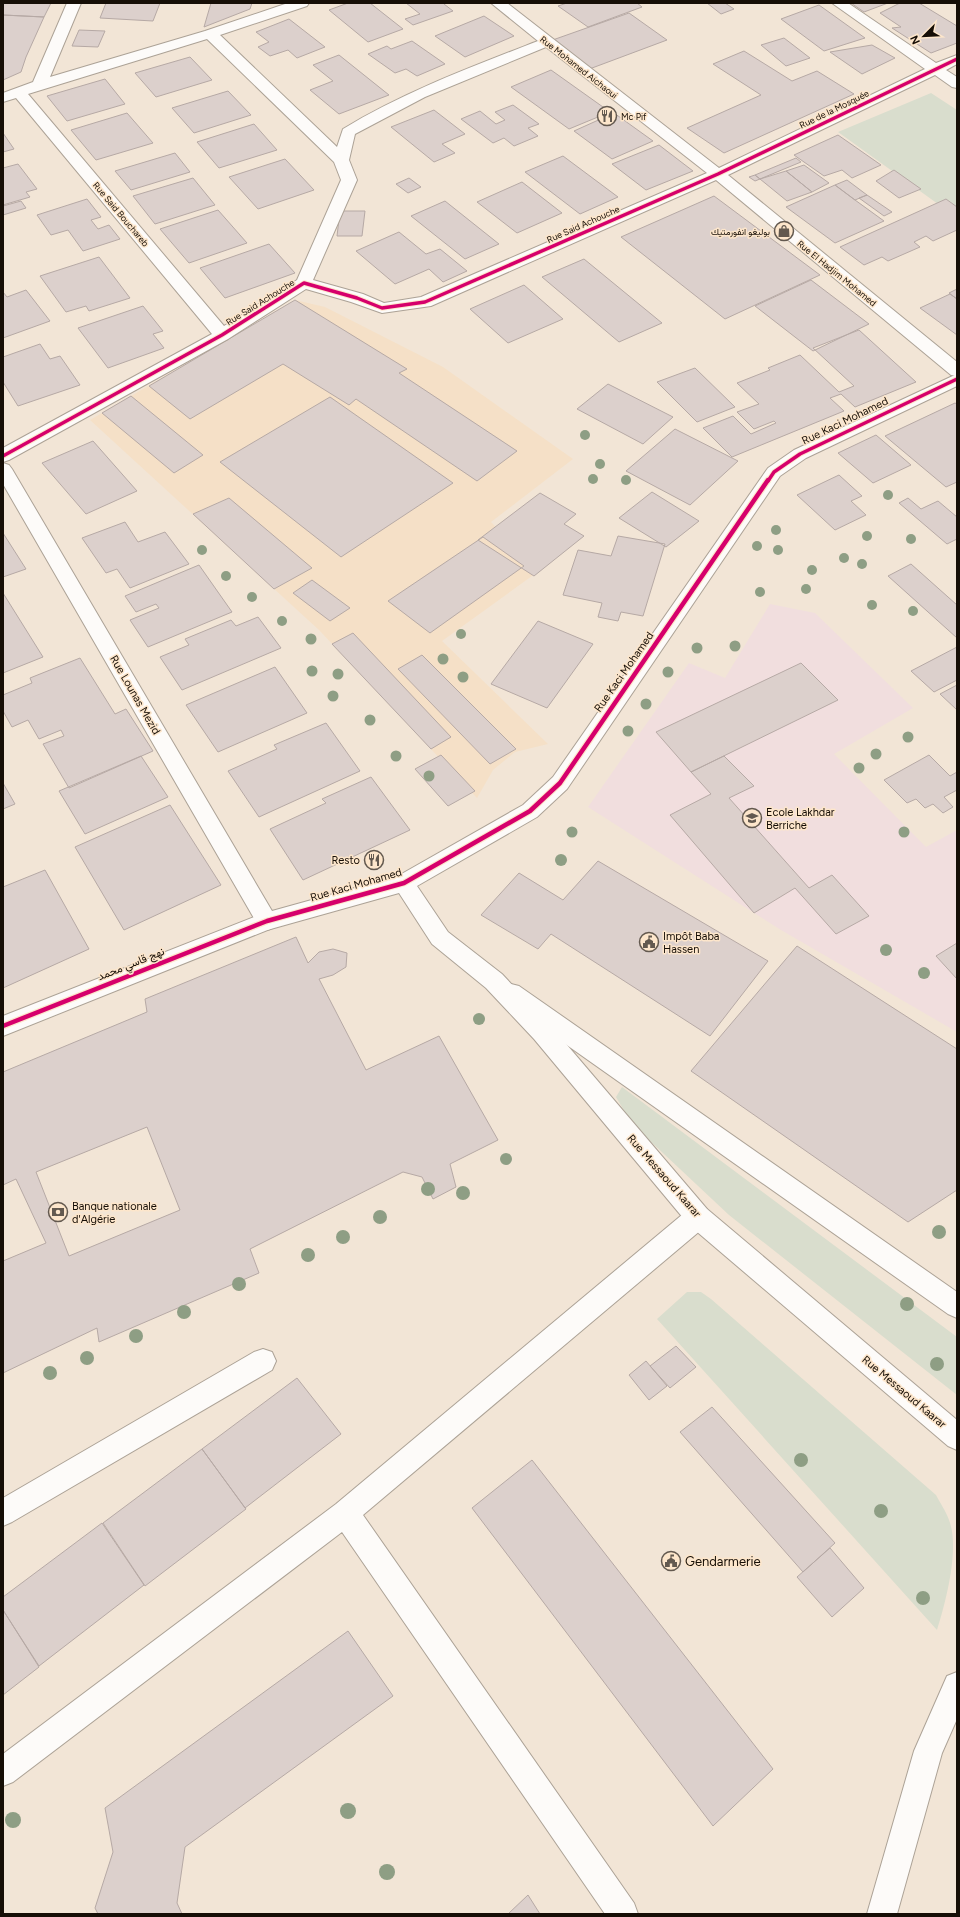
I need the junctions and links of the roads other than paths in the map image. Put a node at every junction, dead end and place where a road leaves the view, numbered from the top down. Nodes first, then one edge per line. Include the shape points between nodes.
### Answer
1 (74, 3) edge
2 (302, 3) edge
3 (498, 3) edge
4 (839, 3) edge
5 (286, 6) edge
6 (210, 34) junction
7 (547, 42) junction
8 (957, 59) edge
9 (935, 69) junction
10 (957, 84) edge
11 (39, 85) junction
12 (19, 93) junction
13 (3, 98) edge
14 (341, 160) junction
15 (718, 174) junction
16 (304, 283) junction
17 (222, 335) junction
18 (957, 371) edge
19 (957, 378) edge
20 (3, 456) edge
21 (3, 469) edge
22 (404, 883) junction
23 (267, 921) junction
24 (494, 981) junction
25 (3, 1026) edge
26 (698, 1217) junction
27 (957, 1306) edge
28 (264, 1361) dead end
29 (957, 1437) edge
30 (3, 1513) edge
31 (345, 1513) junction
32 (957, 1686) edge
33 (3, 1772) edge
34 (623, 1914) edge
35 (882, 1914) edge

1 - 11 street
2 - 5 street
3 - 7 street, Rue Mohamed Aichaoui
4 - 9 street
5 - 6 street
6 - 11 street
6 - 14 street
7 - 14 street via 426,90 373,116 348,132
7 - 15 street, Rue Mohamed Aichaoui
8 - 9 street, Rue de la Mosquée
9 - 10 street
9 - 15 street, Rue de la Mosquée
11 - 12 street
12 - 13 street
12 - 17 street, Rue Said Bouchareb
14 - 16 street via 349,180
15 - 16 street, Rue Said Achouche via 425,302 382,308
15 - 18 street, Rue El Hadjim Mohamed
16 - 17 street, Rue Said Achouche
17 - 20 street, Rue Said Achouche
19 - 22 street, Rue Kaci Mohamed via 800,454 774,472 560,782 530,811
21 - 23 street, Rue Lounas Mezid
22 - 23 street, Rue Kaci Mohamed
22 - 24 street, Rue Messaoud Kaarar via 440,938
23 - 25 street, نهج قاسي محمد
24 - 26 street, Rue Messaoud Kaarar via 542,1032
24 - 27 street
26 - 29 street, Rue Messaoud Kaarar
26 - 31 street
28 - 30 street
31 - 33 street
31 - 34 street
32 - 35 street via 928,1750

